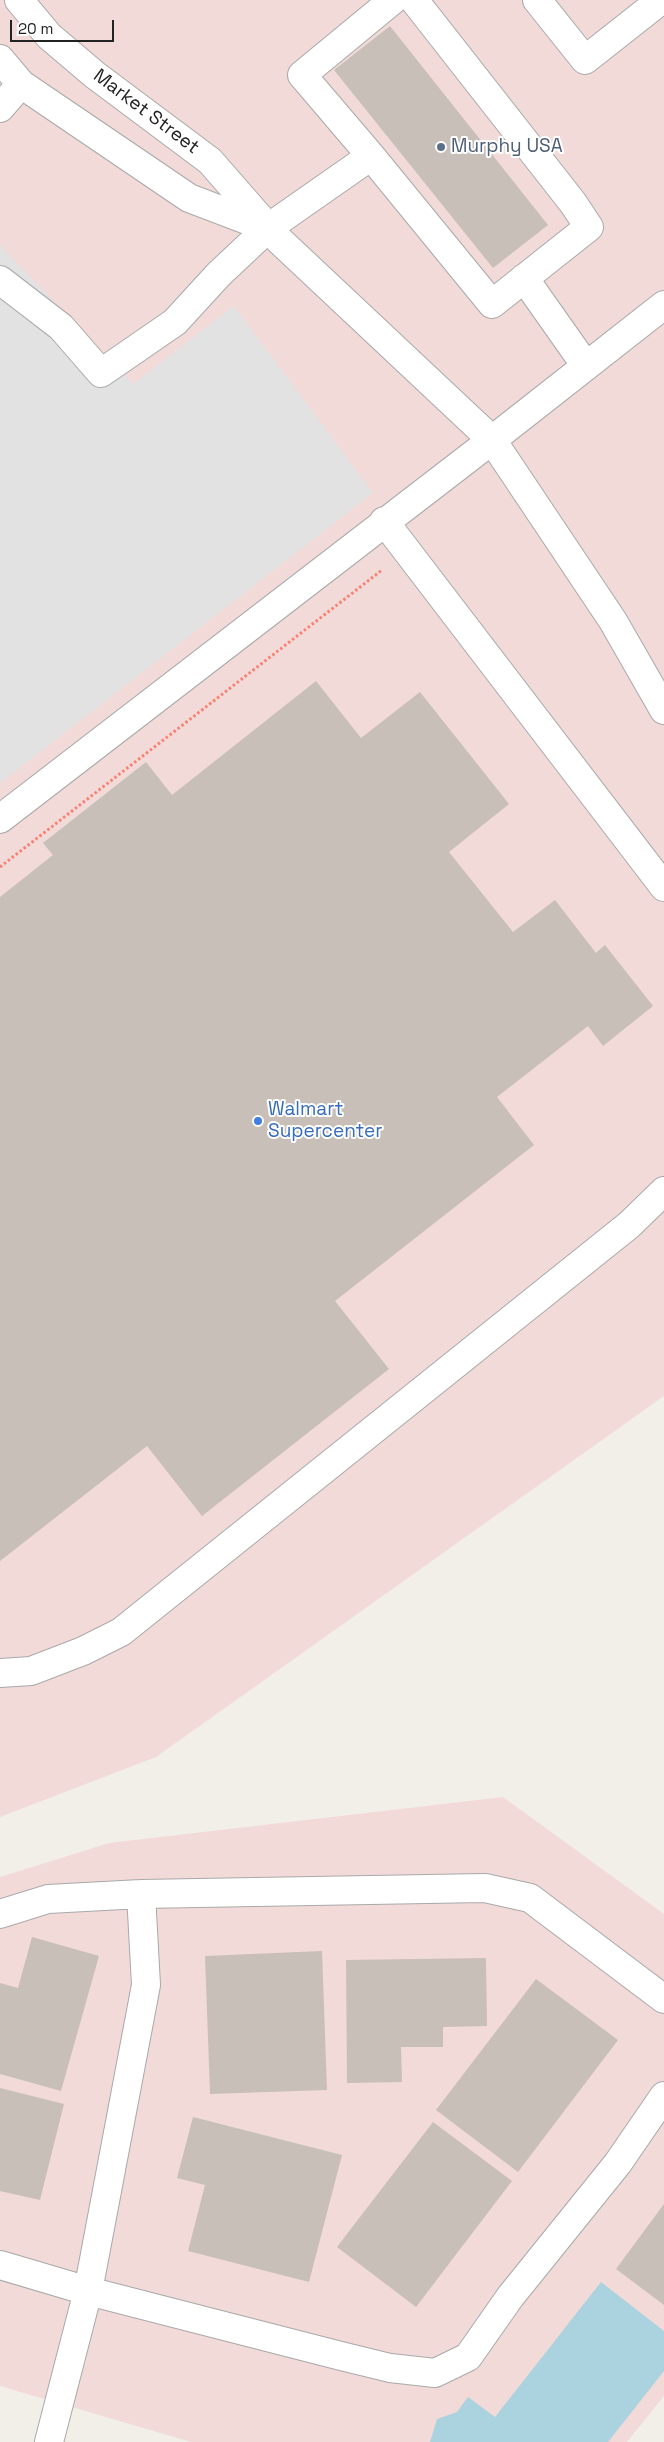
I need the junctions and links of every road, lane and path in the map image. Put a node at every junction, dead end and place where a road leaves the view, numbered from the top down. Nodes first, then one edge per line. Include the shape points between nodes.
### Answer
1 (20, 0) edge
2 (393, 0) edge
3 (414, 0) edge
4 (537, 0) edge
5 (661, 0) edge
6 (0, 59) edge
7 (20, 84) junction
8 (0, 108) edge
9 (371, 156) junction
10 (268, 228) junction
11 (524, 278) junction
12 (0, 280) edge
13 (664, 305) edge
14 (586, 366) junction
15 (492, 440) junction
16 (384, 522) junction
17 (385, 568) dead end
18 (664, 710) edge
19 (0, 819) edge
20 (0, 867) edge
21 (664, 887) edge
22 (664, 1191) edge
23 (31, 1671) junction
24 (0, 1673) edge
25 (0, 1683) edge
26 (141, 1894) junction
27 (0, 1914) edge
28 (664, 1999) edge
29 (664, 2096) edge
30 (0, 2266) edge
31 (88, 2291) junction
32 (49, 2442) edge

1 - 10 lane, Market Street via 49,36 210,161
2 - 9 lane via 302,75
3 - 11 lane via 589,227
4 - 5 lane via 585,60
6 - 7 lane, Market Street
7 - 8 lane
7 - 10 lane, Market Street via 189,198
9 - 10 lane
9 - 11 lane via 492,304
10 - 12 lane via 175,322 101,373 61,327
10 - 15 lane, Market Street
11 - 14 lane
13 - 14 lane
14 - 15 lane
15 - 16 lane
15 - 18 lane, Market Street via 613,621
16 - 19 lane
16 - 21 lane
17 - 20 path
22 - 23 lane via 630,1225 121,1632 83,1652
23 - 24 lane
23 - 25 lane
26 - 27 lane via 48,1899
26 - 28 lane via 485,1888 530,1898
26 - 31 lane via 146,1985
29 - 31 lane via 618,2163 510,2297 468,2357 435,2373 380,2365
30 - 31 lane
31 - 32 lane

